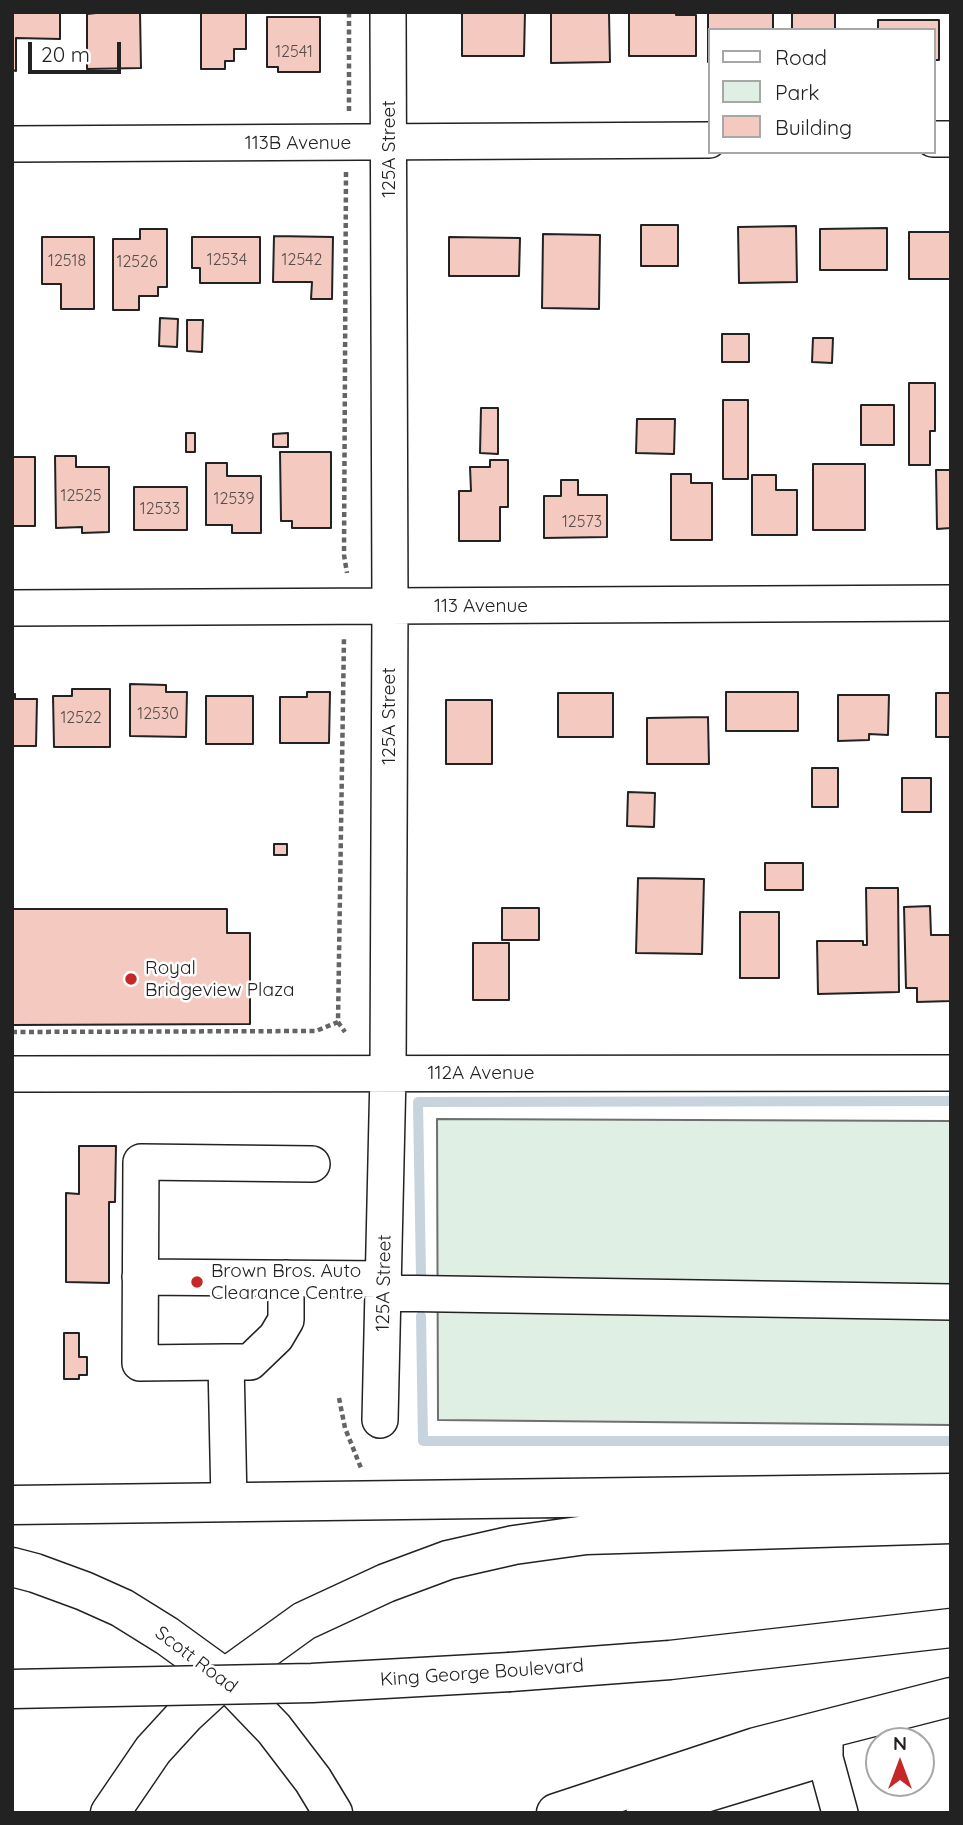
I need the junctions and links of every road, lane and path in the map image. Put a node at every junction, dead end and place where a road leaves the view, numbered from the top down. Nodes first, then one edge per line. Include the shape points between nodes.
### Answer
1 (349, 12) edge
2 (388, 12) edge
3 (351, 122) dead end
4 (708, 140) edge
5 (389, 142) junction
6 (12, 144) edge
7 (346, 161) dead end
8 (348, 579) dead end
9 (951, 603) edge
10 (390, 606) junction
11 (12, 608) edge
12 (345, 625) dead end
13 (338, 1022) junction
14 (12, 1032) edge
15 (345, 1032) dead end
16 (951, 1073) edge
17 (12, 1074) edge
18 (388, 1074) junction
19 (312, 1164) dead end
20 (140, 1277) junction
21 (286, 1278) junction
22 (384, 1286) junction
23 (951, 1302) edge
24 (226, 1362) junction
25 (380, 1420) dead end
26 (951, 1493) edge
27 (229, 1502) junction
28 (12, 1505) edge
29 (951, 1524) edge
30 (12, 1567) edge
31 (951, 1628) edge
32 (225, 1678) junction
33 (12, 1689) edge
34 (951, 1697) edge
35 (825, 1743) junction
36 (640, 1803) edge
37 (110, 1813) edge
38 (333, 1813) edge
39 (556, 1813) edge
40 (840, 1813) edge

1 - 3 path
2 - 5 street, 125A Street
4 - 5 street, 113B Avenue
5 - 6 street, 113B Avenue
5 - 10 street, 125A Street
7 - 8 path via 344,555
9 - 10 street, 113 Avenue
10 - 11 street, 113 Avenue
10 - 18 street, 125A Street
12 - 13 path
13 - 14 path via 316,1031
13 - 15 path
16 - 18 street, 112A Avenue
17 - 18 street, 112A Avenue
18 - 22 street, 125A Street
19 - 20 street via 141,1162
20 - 21 street
20 - 24 street via 140,1363
21 - 22 street
21 - 24 street via 286,1320 276,1337 250,1362
22 - 23 street
22 - 25 street, 125A Street
24 - 27 street
26 - 27 main road
27 - 28 main road
29 - 32 main road via 611,1534 514,1545 448,1560 386,1583 304,1621
30 - 32 main road, Scott Road via 122,1608
31 - 33 main road, King George Boulevard, bridge via 670,1660 510,1672 312,1683
32 - 37 main road via 153,1750
32 - 38 main road, Scott Road via 274,1729
34 - 35 main road
35 - 36 main road via 755,1747
35 - 40 street
36 - 39 main road

